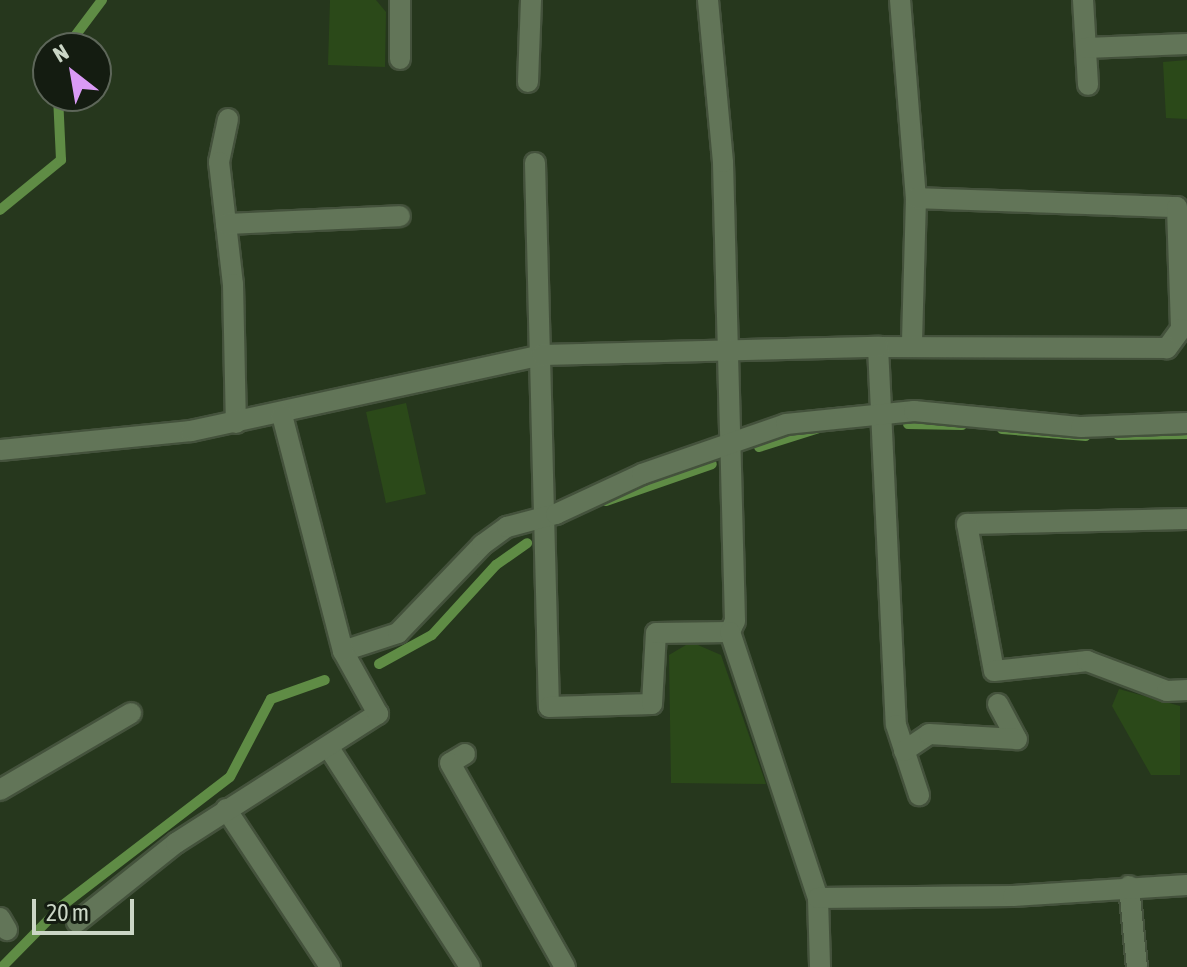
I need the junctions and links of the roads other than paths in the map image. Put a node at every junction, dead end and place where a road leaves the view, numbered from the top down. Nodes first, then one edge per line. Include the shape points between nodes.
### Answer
1 (400, 0) edge
2 (531, 0) edge
3 (708, 0) edge
4 (900, 0) edge
5 (1083, 0) edge
6 (1187, 44) edge
7 (1086, 48) junction
8 (400, 59) dead end
9 (528, 82) dead end
10 (1088, 85) dead end
11 (228, 119) dead end
12 (535, 163) dead end
13 (916, 198) junction
14 (400, 216) dead end
15 (226, 224) junction
16 (912, 344) junction
17 (878, 347) junction
18 (728, 350) junction
19 (542, 355) junction
20 (880, 412) junction
21 (282, 415) junction
22 (236, 423) junction
23 (1187, 423) edge
24 (729, 448) junction
25 (0, 450) edge
26 (543, 515) junction
27 (1187, 519) edge
28 (730, 632) junction
29 (343, 651) junction
30 (1187, 690) edge
31 (998, 704) dead end
32 (131, 713) dead end
33 (329, 748) junction
34 (904, 751) junction
35 (465, 754) dead end
36 (0, 790) edge
37 (919, 795) dead end
38 (226, 809) junction
39 (1187, 885) edge
40 (1129, 886) junction
41 (818, 898) junction
42 (77, 922) dead end
43 (330, 967) edge
44 (470, 967) edge
45 (565, 967) edge
46 (820, 967) edge
47 (1137, 967) edge

1 - 8 street
2 - 9 street
3 - 18 street via 723,162
4 - 13 street
5 - 7 street
6 - 7 street
7 - 10 street
11 - 15 street via 219,162
12 - 19 street
13 - 16 street
13 - 16 street via 1177,207 1181,329 1167,348
14 - 15 street
15 - 22 street
16 - 17 street
17 - 18 street
17 - 20 street
18 - 19 street
18 - 24 street
19 - 21 street
19 - 26 street
20 - 23 street via 1081,427
20 - 24 street via 786,424
20 - 34 street via 896,725
21 - 22 street
21 - 29 street
22 - 25 street
24 - 26 street via 642,474 556,514
24 - 28 street via 735,621
26 - 28 street via 549,707 652,704 656,633
26 - 29 street via 507,527 482,545 398,633
27 - 30 street via 967,524 994,671 1087,661 1167,691
28 - 41 street
29 - 33 street via 378,714
31 - 34 street via 1017,739 929,734
32 - 36 street
33 - 38 street
33 - 44 street
34 - 37 street
35 - 45 street via 450,763
38 - 42 street
38 - 43 street
39 - 40 street
40 - 41 street via 1013,896
40 - 47 street
41 - 46 street

